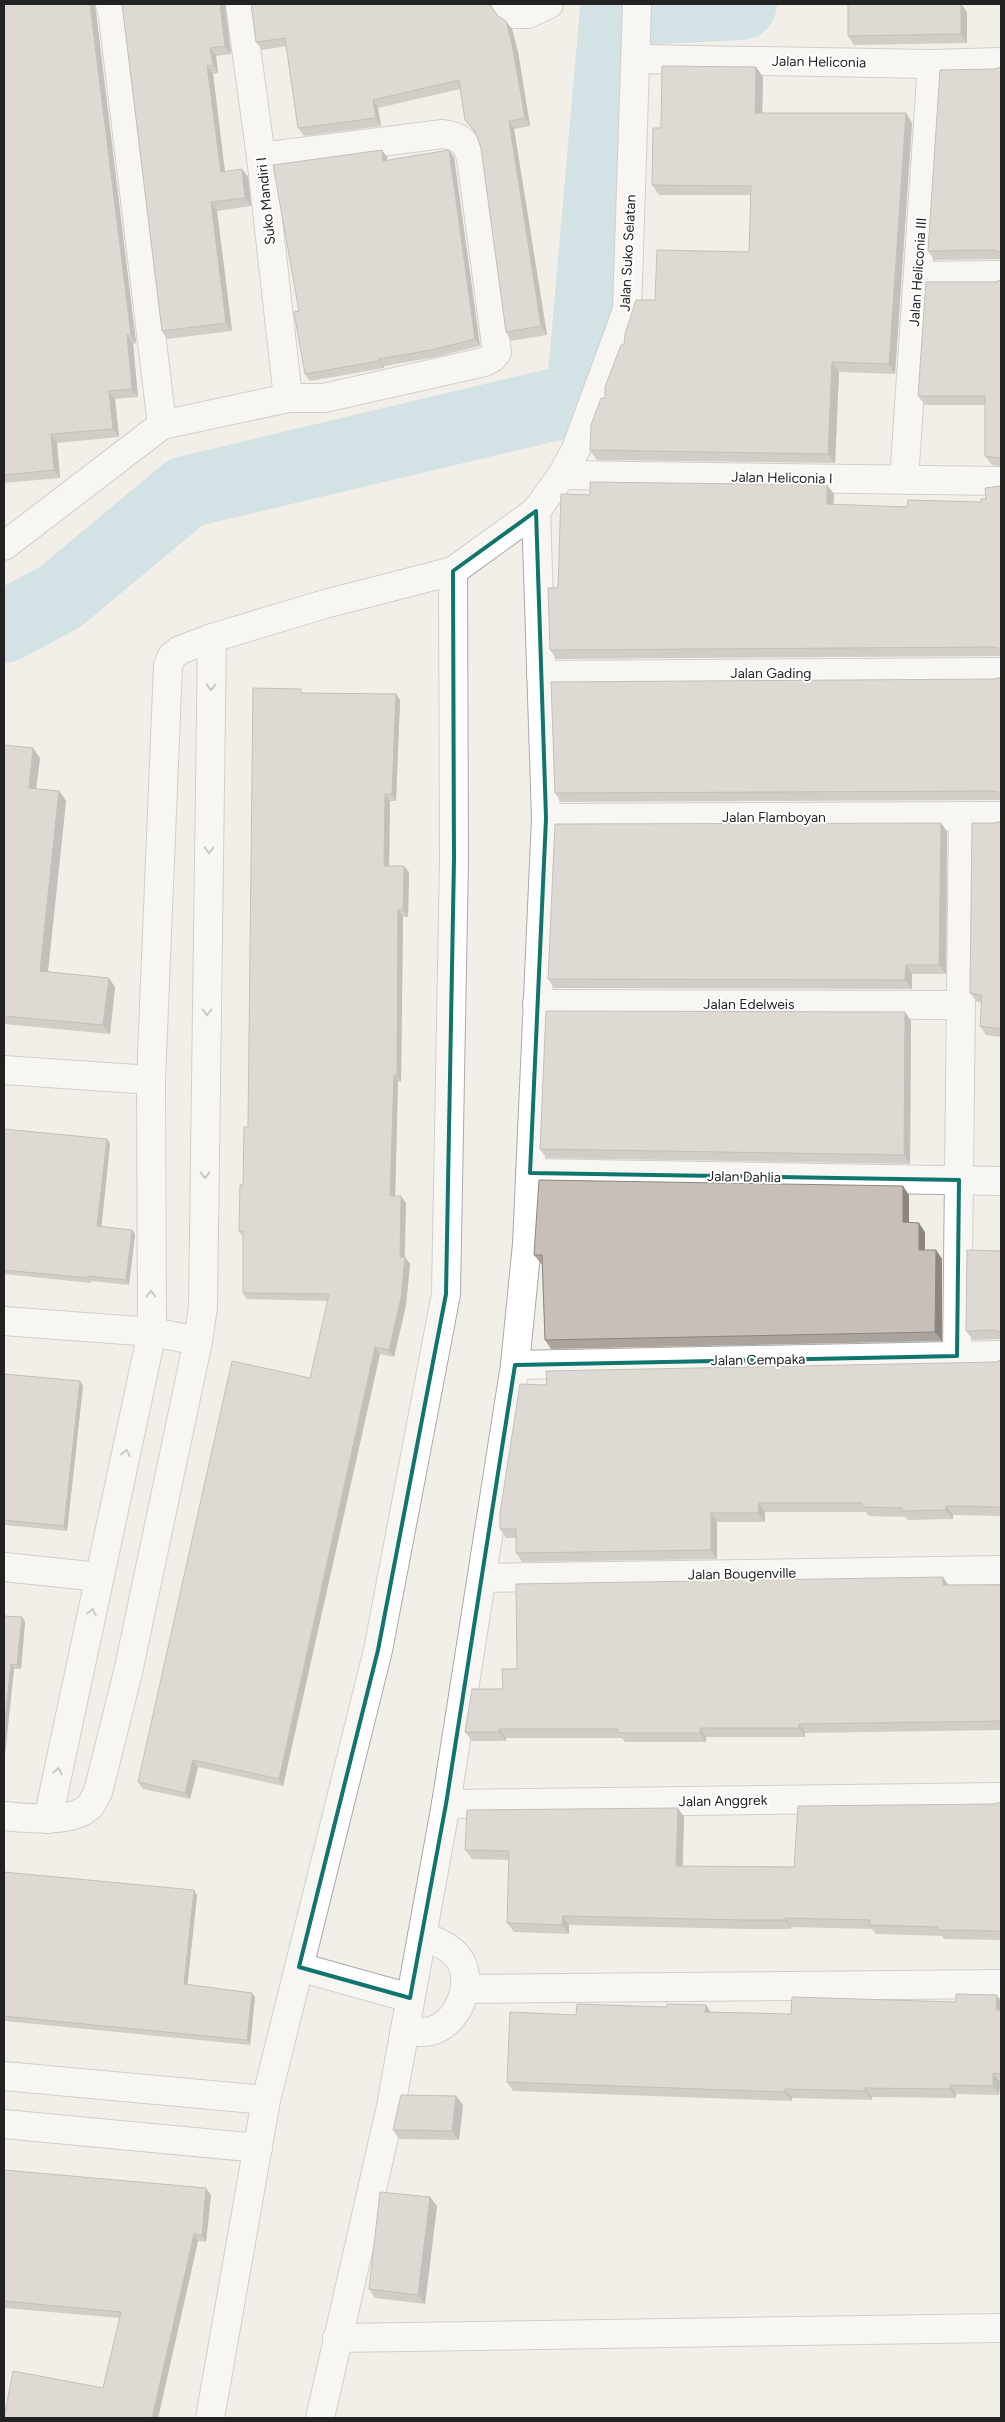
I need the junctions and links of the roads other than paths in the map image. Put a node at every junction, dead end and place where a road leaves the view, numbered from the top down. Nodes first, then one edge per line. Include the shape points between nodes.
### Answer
1 (110, 4) edge
2 (240, 4) edge
3 (506, 4) edge
4 (550, 4) edge
5 (637, 16) edge
6 (636, 59) junction
7 (1001, 62) edge
8 (932, 64) junction
9 (261, 158) junction
10 (918, 276) junction
11 (1001, 276) edge
12 (288, 398) junction
13 (162, 425) junction
14 (562, 475) junction
15 (904, 480) junction
16 (1001, 481) edge
17 (536, 511) junction
18 (4, 546) edge
19 (453, 571) junction
20 (212, 638) junction
21 (1001, 672) edge
22 (541, 675) junction
23 (963, 816) junction
24 (1001, 816) edge
25 (546, 818) junction
26 (537, 1004) junction
27 (960, 1004) junction
28 (4, 1070) edge
29 (150, 1080) junction
30 (530, 1173) junction
31 (959, 1180) junction
32 (1001, 1181) edge
33 (4, 1321) edge
34 (152, 1332) junction
35 (198, 1341) junction
36 (1001, 1355) edge
37 (957, 1356) junction
38 (515, 1365) junction
39 (4, 1567) edge
40 (1001, 1570) edge
41 (100, 1576) junction
42 (483, 1578) junction
43 (1001, 1797) edge
44 (446, 1804) junction
45 (4, 1816) edge
46 (48, 1819) junction
47 (422, 1936) junction
48 (299, 1967) junction
49 (1001, 1984) edge
50 (465, 1989) junction
51 (404, 1997) junction
52 (404, 2032) junction
53 (4, 2076) edge
54 (266, 2100) junction
55 (4, 2124) edge
56 (258, 2148) junction
57 (1001, 2328) edge
58 (336, 2338) junction
59 (210, 2418) edge
60 (320, 2418) edge

1 - 13 street
2 - 9 street, Suko Mandiri I
3 - 4 street via 515,14 528,14
5 - 6 street, Jalan Suko Selatan
6 - 8 street, Jalan Heliconia
6 - 14 street, Jalan Suko Selatan via 627,310 576,448
7 - 8 street, Jalan Heliconia
8 - 10 street, Jalan Heliconia III
9 - 12 street, Suko Mandiri I
9 - 12 street via 443,134 456,136 467,145 471,158 497,343 497,352 484,362 324,398
10 - 11 street
10 - 15 street, Jalan Heliconia III
12 - 13 street
13 - 18 street
14 - 15 street, Jalan Heliconia I
14 - 17 street, Jalan Suko Selatan
15 - 16 street, Jalan Heliconia I
17 - 19 street, Jalan Suko Selatan
17 - 22 street
19 - 20 street
19 - 48 street via 454,859 446,1294 378,1650
20 - 29 street via 180,650 168,665
20 -> 35 street via 203,1307
21 - 22 street, Jalan Gading
22 - 25 street
23 - 24 street, Jalan Flamboyan
23 - 25 street, Jalan Flamboyan
23 - 27 street
25 - 26 street
26 - 27 street, Jalan Edelweis
26 - 30 street
27 - 31 street
28 - 29 street
34 -> 29 street
30 - 31 street, Jalan Dahlia
30 - 38 street via 527,1244
31 - 32 street, Jalan Dahlia
31 - 37 street
33 - 34 street
34 - 35 street
41 -> 34 street
35 - 46 street via 128,1672 98,1792 89,1808
36 - 37 street, Jalan Cempaka
37 - 38 street, Jalan Cempaka
38 - 42 street
39 - 41 street
40 - 42 street, Jalan Bougenville
46 -> 41 street
42 - 44 street
43 - 44 street, Jalan Anggrek
44 - 47 street
45 - 46 street
47 - 50 street via 446,1945 462,1964
47 - 51 street
48 - 51 street
48 - 54 street
49 - 50 street
50 - 52 street via 455,2015 432,2031
51 - 52 street
52 - 58 street via 391,2106
53 - 54 street
54 - 56 street
55 - 56 street
56 - 59 street
57 - 58 street
58 - 60 street

